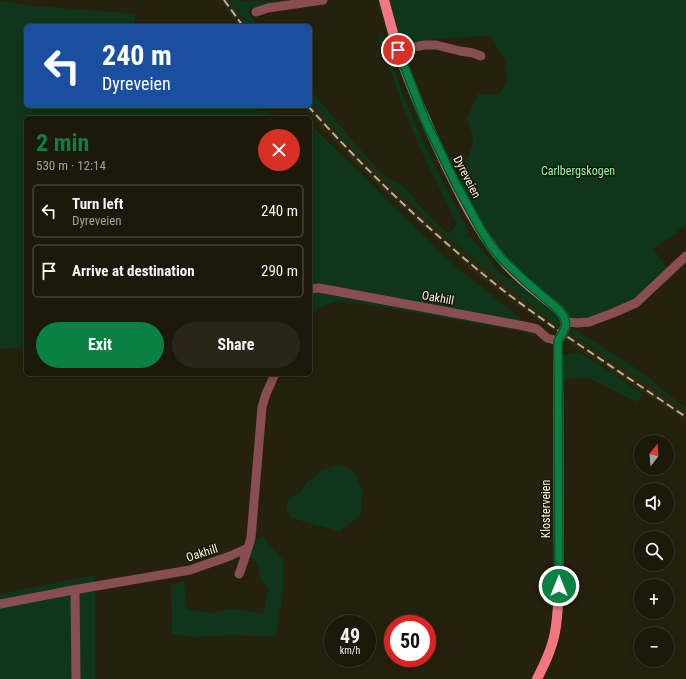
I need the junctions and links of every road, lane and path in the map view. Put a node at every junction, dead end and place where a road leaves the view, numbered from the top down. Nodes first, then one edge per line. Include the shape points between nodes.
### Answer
1 (323, 0) edge
2 (384, 0) edge
3 (256, 12) dead end
4 (398, 50) junction
5 (481, 56) dead end
6 (686, 256) edge
7 (312, 289) edge
8 (567, 322) junction
9 (559, 339) junction
10 (274, 376) edge
11 (248, 548) junction
12 (238, 574) dead end
13 (75, 590) junction
14 (0, 604) edge
15 (76, 679) edge
16 (537, 679) edge

1 - 3 street
2 - 4 main road, Dyreveien
4 - 5 street via 436,45
4 - 8 main road, Dyreveien via 426,122 480,228 502,259 559,310
6 - 8 street via 636,303 589,322
7 - 9 street, Oakhill via 524,326 537,329 547,338
8 - 9 main road
9 - 16 main road, Klosterveien via 558,613 548,656
10 - 11 street via 262,406 251,538
11 - 12 street
11 - 13 street, Oakhill via 190,570
13 - 14 street, Oakhill
13 - 15 street

